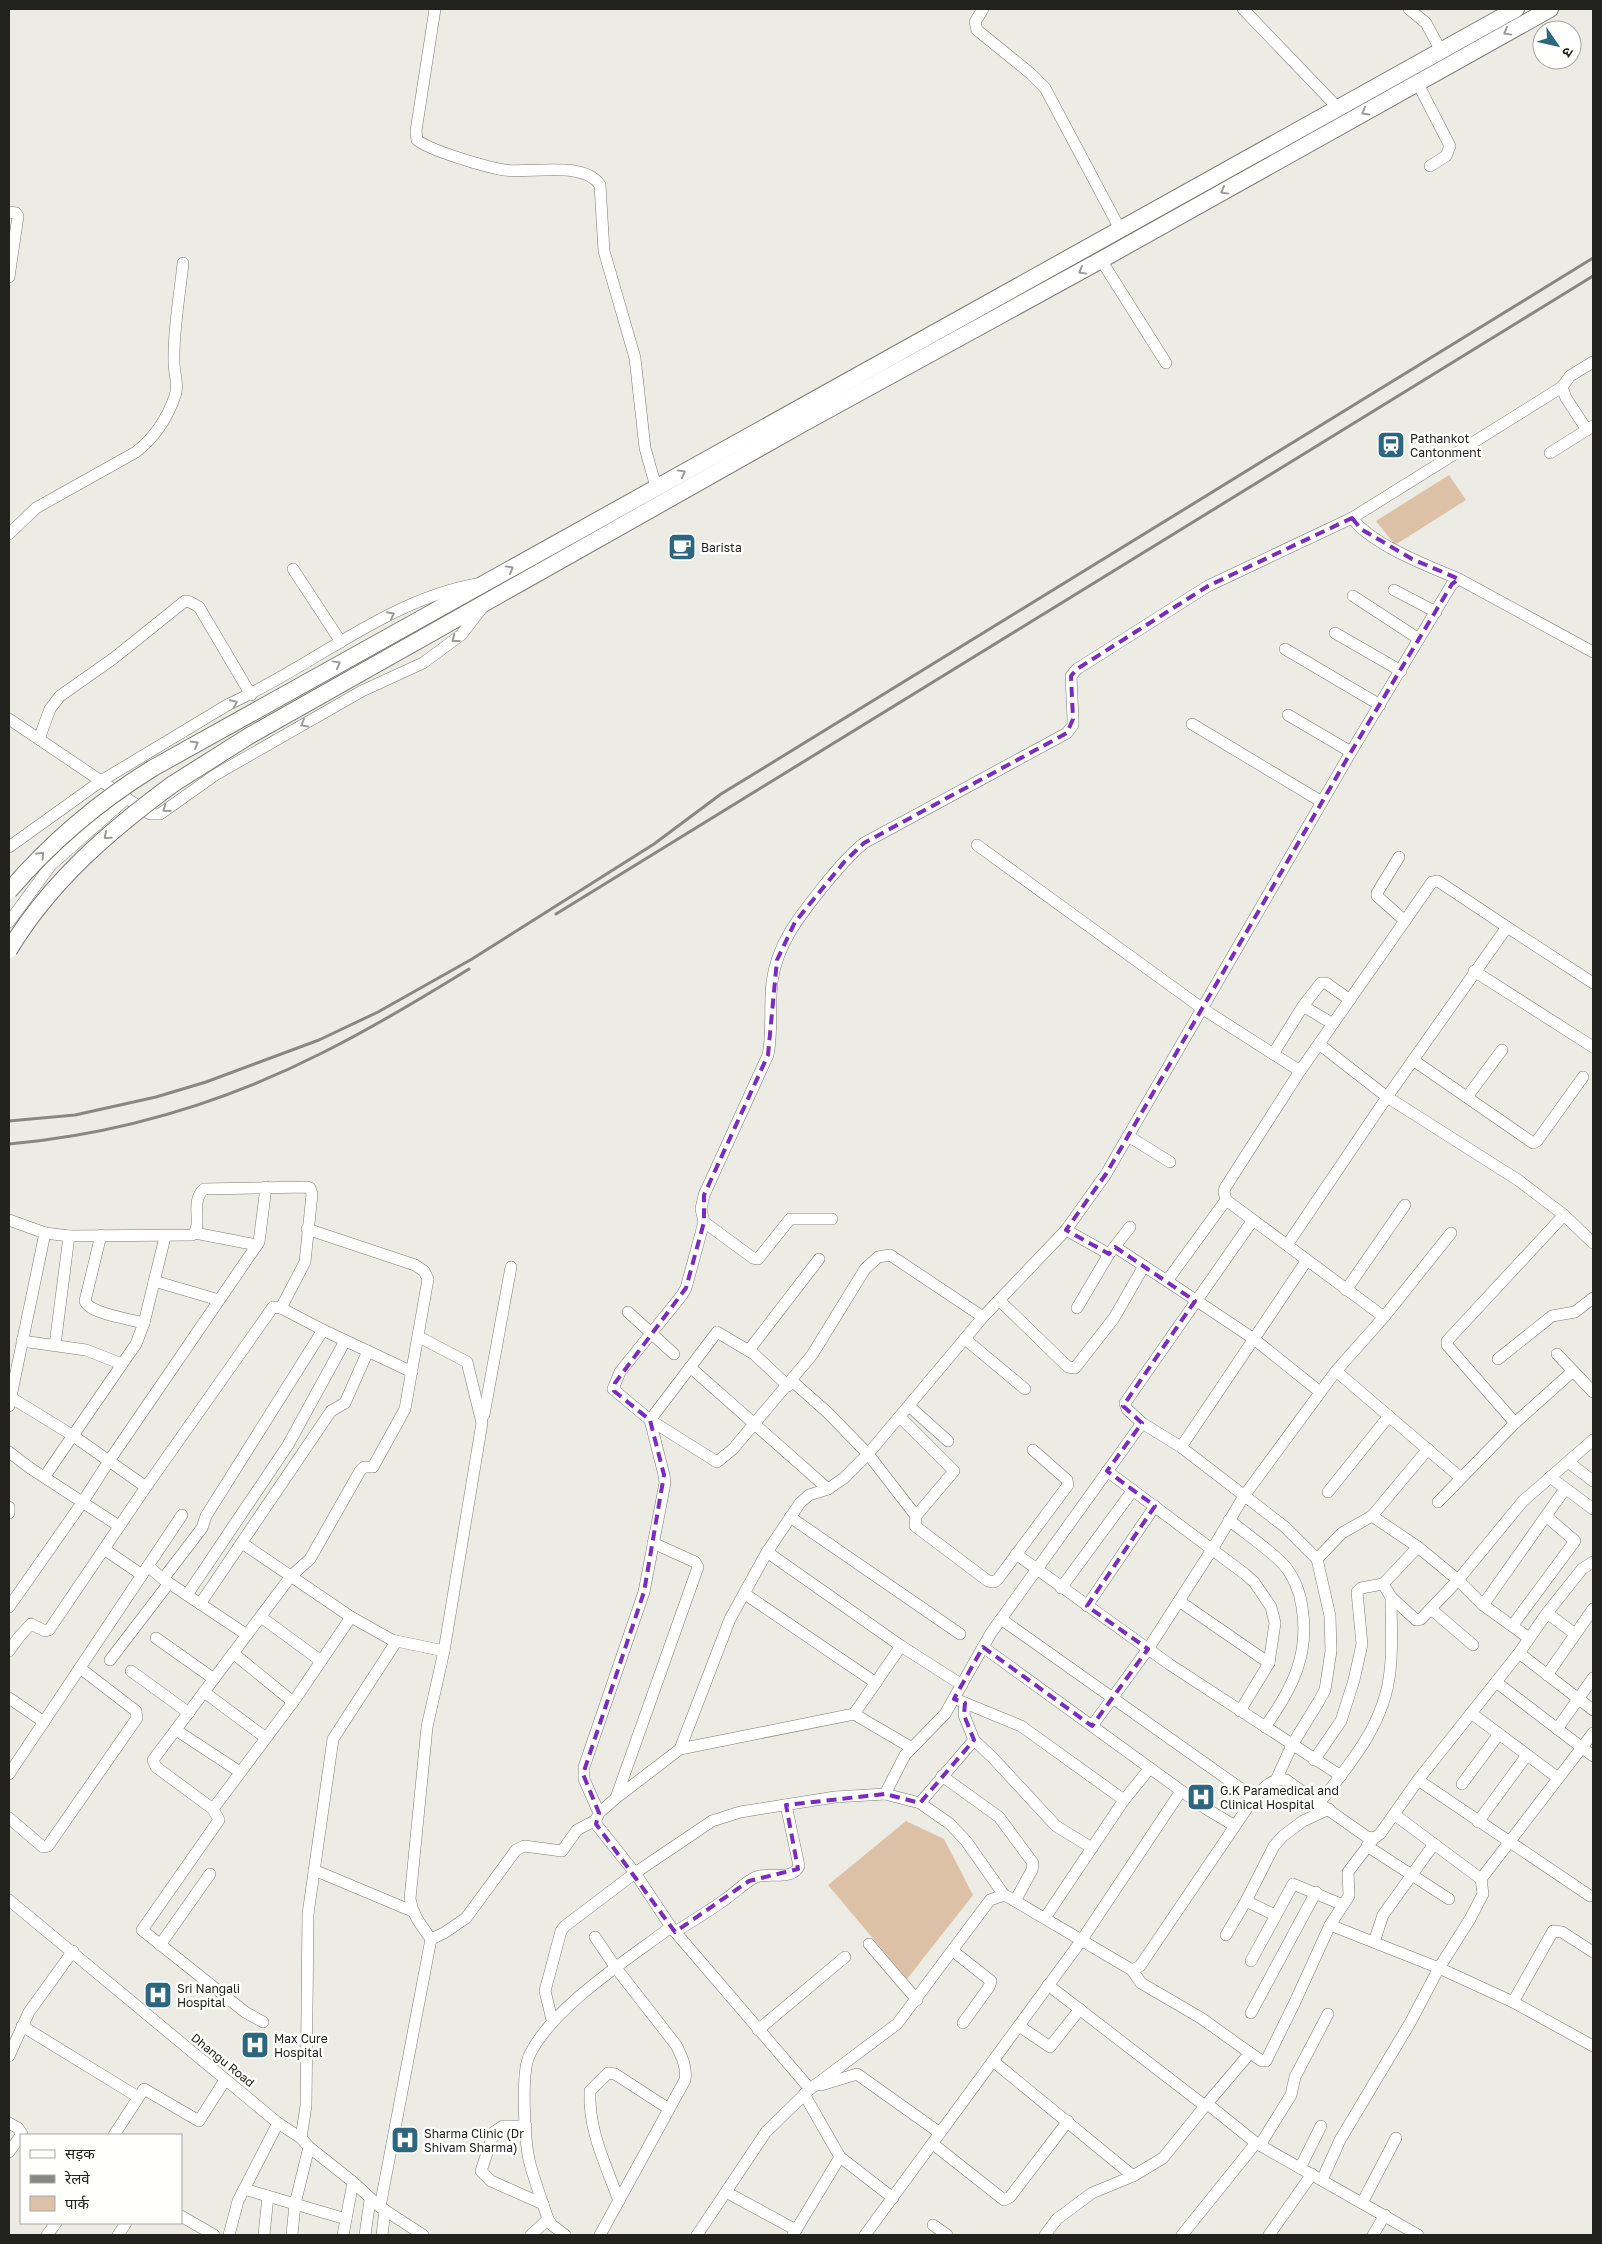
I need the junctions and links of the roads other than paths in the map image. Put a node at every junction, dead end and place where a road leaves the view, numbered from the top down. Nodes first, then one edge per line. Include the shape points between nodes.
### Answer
1 (435, 9) edge
2 (983, 9) edge
3 (1243, 9) edge
4 (1409, 9) edge
5 (1550, 9) edge
6 (1512, 11) edge
7 (1441, 51) junction
8 (1417, 82) junction
9 (1339, 109) junction
10 (1430, 166) dead end
11 (9, 212) edge
12 (1120, 229) junction
13 (1101, 260) junction
14 (183, 262) dead end
15 (1056, 265) junction
16 (9, 277) edge
17 (1064, 280) junction
18 (1593, 362) edge
19 (1166, 363) dead end
20 (1562, 387) junction
21 (1590, 428) edge
22 (1550, 453) dead end
23 (656, 488) junction
24 (1352, 518) junction
25 (9, 534) edge
26 (293, 569) dead end
27 (1459, 580) junction
28 (486, 582) junction
29 (1394, 590) dead end
30 (1353, 596) dead end
31 (486, 602) junction
32 (1436, 612) junction
33 (1335, 633) dead end
34 (1420, 639) junction
35 (341, 642) junction
36 (1285, 649) dead end
37 (1593, 652) edge
38 (1400, 671) junction
39 (251, 695) junction
40 (1380, 705) junction
41 (1288, 715) dead end
42 (9, 719) edge
43 (1192, 724) dead end
44 (39, 739) junction
45 (1351, 752) junction
46 (101, 781) junction
47 (127, 798) junction
48 (1322, 802) junction
49 (977, 844) dead end
50 (9, 847) edge
51 (1399, 857) dead end
52 (9, 891) edge
53 (1405, 921) junction
54 (9, 922) edge
55 (1507, 927) junction
56 (9, 950) edge
57 (1474, 971) junction
58 (1593, 983) edge
59 (1350, 1000) junction
60 (1303, 1006) junction
61 (1203, 1009) junction
62 (1333, 1024) junction
63 (1319, 1044) junction
64 (1593, 1047) edge
65 (1502, 1050) dead end
66 (1273, 1054) junction
67 (1414, 1060) junction
68 (1300, 1071) junction
69 (1583, 1078) dead end
70 (1387, 1097) junction
71 (1467, 1097) junction
72 (1128, 1136) junction
73 (1170, 1162) dead end
74 (266, 1187) junction
75 (1226, 1200) junction
76 (1405, 1205) dead end
77 (1564, 1215) junction
78 (832, 1219) dead end
79 (9, 1220) edge
80 (1253, 1220) junction
81 (704, 1222) junction
82 (1130, 1227) dead end
83 (307, 1229) junction
84 (1066, 1230) junction
85 (45, 1233) junction
86 (195, 1233) junction
87 (1451, 1233) dead end
88 (101, 1235) junction
89 (69, 1236) junction
90 (165, 1237) junction
91 (1593, 1243) edge
92 (258, 1244) junction
93 (1287, 1245) junction
94 (1112, 1251) junction
95 (819, 1259) dead end
96 (1307, 1260) junction
97 (1144, 1266) junction
98 (511, 1267) dead end
99 (154, 1281) junction
100 (1167, 1281) junction
101 (1346, 1290) junction
102 (1593, 1298) edge
103 (219, 1300) junction
104 (999, 1300) junction
105 (1195, 1301) junction
106 (281, 1308) junction
107 (1077, 1308) dead end
108 (628, 1312) dead end
109 (983, 1317) junction
110 (1384, 1317) junction
111 (144, 1323) junction
112 (323, 1330) junction
113 (651, 1334) junction
114 (419, 1337) junction
115 (965, 1339) junction
116 (1254, 1339) junction
117 (22, 1341) junction
118 (345, 1341) junction
119 (55, 1345) junction
120 (749, 1350) junction
121 (368, 1351) junction
122 (674, 1354) dead end
123 (1557, 1354) dead end
124 (1498, 1359) dead end
125 (122, 1364) junction
126 (690, 1367) junction
127 (1336, 1371) junction
128 (1573, 1371) junction
129 (412, 1372) junction
130 (790, 1384) junction
131 (1024, 1389) dead end
132 (1320, 1392) junction
133 (1593, 1392) edge
134 (10, 1401) edge
135 (909, 1406) junction
136 (900, 1416) junction
137 (1389, 1416) junction
138 (650, 1420) junction
139 (482, 1423) junction
140 (1142, 1423) junction
141 (1515, 1423) junction
142 (754, 1425) junction
143 (72, 1435) junction
144 (1593, 1440) edge
145 (948, 1441) dead end
146 (1181, 1447) junction
147 (1428, 1449) junction
148 (1034, 1450) dead end
149 (9, 1452) edge
150 (868, 1454) junction
151 (109, 1461) junction
152 (1568, 1462) junction
153 (1107, 1471) junction
154 (45, 1476) junction
155 (1550, 1477) junction
156 (1461, 1478) junction
157 (1593, 1481) edge
158 (146, 1486) junction
159 (828, 1489) junction
160 (1565, 1489) junction
161 (1133, 1490) junction
162 (1328, 1492) dead end
163 (1244, 1496) junction
164 (82, 1502) junction
165 (1438, 1502) dead end
166 (1155, 1506) junction
167 (9, 1507) edge
168 (1593, 1509) edge
169 (9, 1513) edge
170 (182, 1515) dead end
171 (916, 1516) junction
172 (1372, 1516) junction
173 (1546, 1516) junction
174 (790, 1517) junction
175 (1228, 1520) junction
176 (119, 1526) junction
177 (242, 1543) junction
178 (653, 1543) junction
179 (1418, 1547) junction
180 (104, 1548) junction
181 (1213, 1548) junction
182 (767, 1552) junction
183 (1016, 1554) junction
184 (1317, 1559) junction
185 (1591, 1566) edge
186 (145, 1570) junction
187 (1036, 1570) junction
188 (291, 1576) junction
189 (1458, 1580) junction
190 (166, 1581) junction
191 (1383, 1584) junction
192 (1061, 1588) junction
193 (745, 1594) junction
194 (187, 1595) junction
195 (1391, 1597) junction
196 (1179, 1601) junction
197 (200, 1604) junction
198 (1483, 1604) junction
199 (1086, 1606) junction
200 (9, 1607) edge
201 (1431, 1609) junction
202 (1593, 1609) edge
203 (1547, 1612) junction
204 (351, 1616) junction
205 (261, 1617) junction
206 (1001, 1619) junction
207 (1512, 1626) junction
208 (14, 1634) edge
209 (960, 1634) dead end
210 (1575, 1634) junction
211 (247, 1635) junction
212 (156, 1638) dead end
213 (1529, 1638) junction
214 (396, 1642) junction
215 (1473, 1645) dead end
216 (901, 1646) junction
217 (983, 1647) junction
218 (1148, 1649) junction
219 (9, 1651) edge
220 (444, 1651) junction
221 (1519, 1653) junction
222 (233, 1654) junction
223 (110, 1660) dead end
224 (321, 1661) junction
225 (1269, 1663) junction
226 (80, 1668) junction
227 (131, 1671) dead end
228 (1547, 1675) junction
229 (1593, 1678) edge
230 (214, 1679) junction
231 (1496, 1682) junction
232 (876, 1683) junction
233 (962, 1685) junction
234 (204, 1692) junction
235 (9, 1698) edge
236 (954, 1698) junction
237 (1578, 1698) junction
238 (1113, 1699) junction
239 (294, 1702) junction
240 (965, 1703) junction
241 (1593, 1710) edge
242 (1240, 1711) junction
243 (189, 1713) junction
244 (1471, 1713) junction
245 (854, 1714) junction
246 (44, 1722) junction
247 (1092, 1726) junction
248 (1265, 1727) junction
249 (1557, 1729) junction
250 (176, 1730) junction
251 (1593, 1733) edge
252 (1499, 1734) junction
253 (266, 1738) junction
254 (974, 1740) junction
255 (1292, 1745) junction
256 (912, 1748) junction
257 (1582, 1748) junction
258 (680, 1750) junction
259 (1527, 1755) junction
260 (1593, 1756) edge
261 (1314, 1760) junction
262 (1150, 1768) junction
263 (240, 1772) junction
264 (9, 1774) edge
265 (942, 1776) junction
266 (1341, 1776) junction
267 (1277, 1778) junction
268 (1558, 1778) junction
269 (1418, 1780) junction
270 (1462, 1784) dead end
271 (1182, 1791) junction
272 (885, 1794) junction
273 (616, 1798) junction
274 (1254, 1798) junction
275 (1124, 1800) junction
276 (920, 1803) junction
277 (786, 1805) junction
278 (1324, 1806) junction
279 (212, 1809) junction
280 (1395, 1815) junction
281 (597, 1816) junction
282 (9, 1818) edge
283 (1478, 1822) junction
284 (1235, 1826) junction
285 (1371, 1842) junction
286 (1509, 1843) junction
287 (1434, 1844) junction
288 (1092, 1848) junction
289 (314, 1870) junction
290 (636, 1873) junction
291 (210, 1874) dead end
292 (1412, 1876) junction
293 (1481, 1878) junction
294 (1593, 1884) edge
295 (1316, 1892) junction
296 (1004, 1895) junction
297 (1591, 1897) edge
298 (1449, 1899) dead end
299 (9, 1900) edge
300 (1016, 1900) junction
301 (1246, 1901) junction
302 (1343, 1905) junction
303 (412, 1911) junction
304 (1275, 1915) junction
305 (1045, 1918) junction
306 (1330, 1925) junction
307 (673, 1930) junction
308 (1226, 1935) dead end
309 (595, 1937) dead end
310 (432, 1939) junction
311 (1082, 1941) junction
312 (1374, 1942) junction
313 (869, 1944) dead end
314 (160, 1945) junction
315 (73, 1951) junction
316 (953, 1951) junction
317 (1593, 1952) edge
318 (845, 1957) dead end
319 (1251, 1961) dead end
320 (616, 1968) junction
321 (1439, 1968) junction
322 (1132, 1970) junction
323 (1048, 1985) junction
324 (917, 2000) junction
325 (1513, 2002) junction
326 (1080, 2009) junction
327 (1251, 2014) dead end
328 (1328, 2014) dead end
329 (552, 2020) junction
330 (263, 2022) dead end
331 (963, 2023) dead end
332 (22, 2026) junction
333 (1019, 2026) junction
334 (758, 2030) junction
335 (1593, 2046) edge
336 (1250, 2053) junction
337 (9, 2056) edge
338 (993, 2061) junction
339 (225, 2080) junction
340 (807, 2091) junction
341 (138, 2098) junction
342 (1205, 2106) junction
343 (670, 2109) junction
344 (1068, 2121) junction
345 (9, 2123) edge
346 (278, 2123) junction
347 (526, 2126) junction
348 (1321, 2126) dead end
349 (22, 2134) edge
350 (115, 2134) edge
351 (940, 2134) junction
352 (20, 2137) edge
353 (302, 2138) junction
354 (1396, 2138) dead end
355 (932, 2144) junction
356 (1258, 2144) junction
357 (309, 2147) junction
358 (9, 2152) edge
359 (840, 2156) junction
360 (1300, 2168) junction
361 (1133, 2176) junction
362 (1317, 2177) junction
363 (353, 2182) junction
364 (244, 2189) junction
365 (726, 2192) junction
366 (268, 2196) junction
367 (893, 2198) junction
368 (619, 2201) junction
369 (1362, 2203) junction
370 (295, 2204) junction
371 (543, 2204) junction
372 (378, 2206) junction
373 (1385, 2215) junction
374 (182, 2217) edge
375 (346, 2219) junction
376 (548, 2219) junction
377 (55, 2224) edge
378 (125, 2224) edge
379 (932, 2225) dead end
380 (410, 2231) edge
381 (794, 2233) edge
382 (47, 2235) edge
383 (118, 2235) edge
384 (214, 2235) edge
385 (229, 2235) edge
386 (264, 2235) edge
387 (292, 2235) edge
388 (343, 2235) edge
389 (365, 2235) edge
390 (382, 2235) edge
391 (423, 2235) edge
392 (531, 2235) edge
393 (565, 2235) edge
394 (600, 2235) edge
395 (697, 2235) edge
396 (865, 2235) edge
397 (946, 2235) edge
398 (1045, 2235) edge
399 (1182, 2235) edge
400 (1269, 2235) edge
401 (1373, 2235) edge
402 (1418, 2235) edge

1 - 23 street via 417,140 491,168 518,172 547,169 578,172 600,185 604,251 635,358 645,448
2 - 12 street via 975,22 977,30 1046,88
3 - 9 street
4 - 7 street via 1426,23
5 -> 8 highway
6 - 7 highway
7 - 9 highway
8 - 10 street via 1450,146 1446,156
8 -> 13 highway
9 - 12 highway
11 - 16 street via 18,216
12 - 15 highway
13 -> 17 highway
13 - 19 street
14 - 25 street via 174,362 177,387 161,426 150,442 136,452 36,508
15 - 17 highway
23 -> 15 highway
17 - 31 highway
18 - 20 street via 1570,376
20 - 21 street via 1566,398
20 - 24 street
21 - 22 street
28 -> 23 highway
24 - 27 street via 1360,529 1412,559
24 - 81 street via 1208,586 1077,670 1071,676 1074,719 1067,733 864,843 844,861 795,922 780,953 772,983 768,1055 704,1195
26 - 35 street
27 - 32 street via 1452,584
27 - 37 street
35 -> 28 street via 408,606 455,588
52 -> 28 highway, bridge via 76,822 153,768
29 - 32 street
30 - 34 street
31 -> 47 street via 461,635 424,662 362,691 215,775 160,814 150,814
31 -> 56 highway, bridge via 172,784 138,809 66,874 41,903
32 - 34 street
33 - 38 street
34 - 38 street
35 - 39 street
36 - 40 street
38 - 40 street
39 - 44 street via 199,607 185,601 56,700 46,716
46 -> 39 street via 229,704
40 - 45 street
41 - 45 street
42 - 44 street
43 - 48 street
44 - 46 street
45 - 48 street
46 - 47 street
46 - 50 street
47 - 54 street via 51,865
48 - 61 street
49 - 61 street
51 - 53 street via 1377,896
53 - 55 street via 1435,881
53 - 59 street
55 - 57 street
55 - 58 street
57 - 64 street
57 - 67 street
59 - 60 street via 1323,982
59 - 62 street
60 - 62 street
60 - 66 street
61 - 66 street
61 - 72 street
62 - 63 street
63 - 68 street
63 - 70 street
65 - 71 street
66 - 68 street
67 - 70 street
67 - 71 street
68 - 75 street via 1225,1188
69 - 71 street via 1535,1142
70 - 77 street via 1518,1180
70 - 93 street
72 - 73 street
72 - 84 street via 1106,1174
74 - 83 street via 310,1188
74 - 86 street via 204,1189 197,1201
74 - 92 street
75 - 80 street
75 - 100 street
76 - 101 street
77 - 91 street
77 - 141 street via 1447,1341
78 - 81 street via 790,1219 758,1260
79 - 85 street
80 - 93 street
80 - 105 street
81 - 113 street via 686,1288
82 - 94 street
83 - 106 street via 305,1262
83 - 114 street via 415,1265 424,1271 428,1279
84 - 94 street
84 - 104 street
85 - 89 street
85 - 117 street
86 - 90 street
86 - 92 street
87 - 110 street
88 - 89 street
88 - 90 street
88 - 111 street via 86,1304 95,1311
89 - 119 street
90 - 99 street
92 - 103 street
93 - 96 street
94 - 97 street
94 - 107 street
95 - 120 street
96 - 101 street
96 - 116 street
97 - 100 street
97 - 104 street via 1114,1318 1075,1368 1068,1367
98 - 139 street
99 - 103 street
99 - 111 street
100 - 105 street
101 - 110 street
102 - 124 street via 1575,1312 1552,1316
103 - 151 street
104 - 109 street
105 - 116 street
105 - 140 street via 1125,1403 1126,1409
106 - 112 street
106 - 158 street via 275,1306 271,1309
108 - 113 street
109 - 115 street
109 - 130 street via 890,1255 883,1255 865,1269 812,1356
110 - 127 street
111 - 125 street via 136,1344
112 - 118 street
112 - 190 street
113 - 122 street
113 - 138 street via 620,1372 613,1388
114 - 129 street
114 - 139 street via 469,1365
115 - 131 street
115 - 135 street
116 - 132 street
116 - 146 street
117 - 119 street
117 - 134 street
118 - 121 street
118 - 194 street via 288,1444
119 - 125 street via 86,1350
120 - 126 street via 717,1332
120 - 130 street
121 - 129 street
121 - 177 street via 345,1403 331,1410
123 - 128 street
125 - 143 street
126 - 138 street
126 - 142 street
127 - 132 street
127 - 137 street
128 - 133 street
128 - 141 street
129 - 188 street via 404,1414 373,1467 360,1471 310,1559
130 - 142 street
130 - 150 street via 827,1412
132 - 163 street
134 - 143 street
135 - 136 street
135 - 145 street
136 - 150 street
136 - 171 street via 954,1471
137 - 147 street
137 - 162 street
138 - 142 street via 717,1462
138 - 178 street via 665,1483
139 - 220 street
140 - 146 street
140 - 153 street
141 - 156 street
142 - 159 street
143 - 151 street
143 - 154 street
144 - 152 street
146 - 163 street
147 - 156 street
147 - 172 street
148 - 183 street via 1067,1480 1068,1485
149 - 154 street
150 - 159 street
150 - 171 street
151 - 158 street
151 - 164 street
152 - 155 street
152 - 157 street
153 - 161 street
153 - 187 street
154 - 164 street
155 - 160 street
155 - 189 street via 1523,1501
156 - 165 street
158 - 176 street
159 - 174 street via 805,1498
160 - 168 street
160 - 173 street
161 - 166 street
161 - 192 street
163 - 175 street
163 - 184 street via 1285,1527
164 - 176 street
164 - 200 street
166 - 181 street
166 - 199 street
167 - 169 street
170 - 186 street
171 - 183 street via 916,1526 988,1581 998,1579
172 - 179 street
172 - 184 street via 1342,1533
173 - 198 street
173 - 207 street via 1575,1541
174 - 182 street
174 - 209 street
175 - 181 street
175 - 248 street via 1283,1564 1300,1594 1305,1625 1302,1658 1285,1698
176 - 180 street
177 - 188 street
177 - 197 street
178 - 273 street via 695,1562 698,1567
178 - 281 street via 644,1592 584,1767 584,1779
179 - 189 street
179 - 191 street
180 - 186 street
180 - 208 street via 49,1630 31,1624
181 - 196 street
181 - 225 street via 1254,1582 1271,1607 1275,1623
182 - 193 street
182 - 216 street
183 - 187 street
184 - 255 street via 1330,1616 1331,1651 1322,1695
185 - 203 street
186 - 190 street
186 - 226 street
187 - 192 street
187 - 206 street
188 - 204 street
188 - 205 street
189 - 198 street
189 - 201 street
190 - 194 street
190 - 223 street
191 - 195 street
191 - 261 street via 1357,1592 1362,1644 1354,1680 1341,1721
192 - 199 street
193 - 232 street
193 - 258 street via 730,1619
194 - 197 street
195 - 201 street via 1416,1620
195 - 266 street via 1390,1670 1383,1702 1369,1735
196 - 218 street
196 - 225 street
197 - 211 street
198 - 207 street
199 - 218 street
201 - 215 street
202 - 210 street
203 - 210 street
203 - 213 street
204 - 214 street
204 - 224 street
205 - 211 street
205 - 224 street
206 - 217 street
206 - 238 street
207 - 213 street
208 - 219 street
210 - 228 street
211 - 222 street
212 - 230 street
213 - 221 street
214 - 220 street
214 - 289 street via 333,1739
216 - 232 street
216 - 233 street
217 - 233 street
217 - 247 street
218 - 238 street
218 - 242 street
220 - 303 street via 427,1727 410,1899
221 - 228 street
221 - 231 street
222 - 230 street
222 - 239 street
224 - 239 street
225 - 242 street
226 - 246 street
226 - 282 street via 136,1711 137,1718 48,1846 42,1847
227 - 243 street
228 - 237 street
229 - 237 street
230 - 234 street
231 - 244 street
231 - 249 street
232 - 245 street
233 - 236 street
234 - 243 street
234 - 253 street
235 - 246 street
236 - 240 street
236 - 256 street via 945,1714
237 - 241 street
237 - 249 street
238 - 247 street
238 - 274 street
239 - 253 street
240 - 254 street via 964,1715
240 - 275 street via 1021,1726
242 - 248 street
243 - 250 street
244 - 252 street
244 - 269 street
245 - 256 street
245 - 258 street
246 - 264 street
247 - 262 street
248 - 255 street
249 - 257 street
250 - 263 street
250 - 279 street via 153,1763
251 - 257 street
252 - 259 street
252 - 270 street
253 - 263 street
254 - 265 street
254 - 288 street via 1056,1826
255 - 261 street
255 - 267 street
256 - 272 street
257 - 260 street
257 - 268 street
258 - 273 street
259 - 268 street
259 - 283 street
261 - 266 street
262 - 271 street
262 - 275 street
263 - 279 street
265 - 276 street
265 - 300 street via 999,1818 1033,1863
266 - 278 street
267 - 274 street
267 - 278 street via 1286,1780
268 - 286 street
269 - 280 street
269 - 283 street
271 - 284 street
271 - 311 street
272 - 276 street
272 - 277 street via 835,1797
273 - 281 street
274 - 284 street
275 - 288 street
276 - 296 street via 966,1840
277 - 290 street via 740,1812 712,1821
277 - 307 street via 798,1869 792,1874 762,1876 749,1881 726,1899
278 - 285 street
278 - 301 street via 1274,1846
279 - 314 street via 219,1820 142,1930
280 - 285 street
280 - 287 street
281 - 290 street via 596,1824
281 - 310 street via 577,1830 562,1851 524,1846 516,1850 466,1918
283 - 286 street
284 - 322 street via 1140,1966
285 - 292 street
285 - 302 street via 1348,1872 1349,1893
286 - 293 street
286 - 297 street
287 - 292 street
287 - 293 street
288 - 305 street
289 - 303 street
289 - 353 street via 308,1914 306,2106
290 - 307 street
290 - 329 street via 561,1931 546,1992
291 - 314 street
292 - 298 street
292 - 312 street via 1383,1916
293 - 321 street via 1483,1894
294 - 297 street
295 - 302 street
295 - 304 street via 1293,1884
295 - 327 street
296 - 300 street
296 - 316 street via 990,1900
299 - 315 street, Dhangu Road
300 - 305 street
301 - 304 street
301 - 308 street
302 - 306 street
303 - 310 street
304 - 319 street
305 - 311 street
306 - 312 street
306 - 336 street via 1266,2060 1262,2061
307 - 320 street
307 - 334 street
309 - 320 street
310 - 372 street
311 - 322 street
311 - 323 street
312 - 321 street
313 - 324 street
314 - 330 street via 245,2012
315 - 332 street
315 - 339 street, Dhangu Road
316 - 324 street
316 - 331 street via 991,1981
317 - 325 street via 1562,1932 1552,1931
318 - 334 street
320 - 329 street
320 - 343 street via 682,2056 685,2080
321 - 325 street
321 - 362 street via 1410,2023
322 - 336 street via 1141,1983 1202,2018
323 - 326 street
323 - 333 street
324 - 340 street via 897,2024
325 - 335 street
326 - 333 street via 1050,2047
326 - 342 street
328 - 356 street via 1295,2077 1291,2095
329 - 347 street via 529,2055 526,2066
332 - 337 street
332 - 341 street
333 - 338 street
334 - 340 street
336 - 342 street
338 - 344 street
338 - 351 street
339 - 341 street via 199,2121 147,2088
339 - 346 street, Dhangu Road
340 - 351 street via 857,2074
340 - 359 street
340 - 365 street via 766,2132
341 - 350 street
342 - 356 street via 1210,2106
342 - 361 street via 1163,2158
343 - 368 street
343 - 368 street via 615,2074 608,2073 590,2091 592,2127
344 - 355 street via 1010,2197 1004,2200
344 - 361 street
345 - 349 street
346 - 353 street, Dhangu Road
346 - 364 street
347 - 371 street via 530,2163
347 - 371 street via 503,2126 494,2132 481,2171 491,2182
348 - 360 street
351 - 355 street
352 - 358 street
353 - 357 street, Dhangu Road
354 - 369 street
355 - 367 street
356 - 360 street
356 - 399 street
357 - 363 street, Dhangu Road
357 - 370 street
359 - 367 street
359 - 381 street
360 - 362 street
361 - 398 street via 1092,2193 1057,2219
362 - 369 street
362 - 400 street
363 - 372 street, Dhangu Road
363 - 375 street
364 - 366 street
364 - 385 street
365 - 381 street
365 - 395 street
366 - 370 street
366 - 386 street
367 - 396 street
368 - 394 street
369 - 373 street
370 - 375 street
370 - 387 street
371 - 376 street
372 - 380 street, Dhangu Road
372 - 389 street
372 - 390 street
373 - 401 street
373 - 402 street
374 - 384 street
375 - 388 street
376 - 392 street
376 - 393 street
377 - 382 street
378 - 383 street
379 - 397 street
380 - 391 street, Dhangu Road

